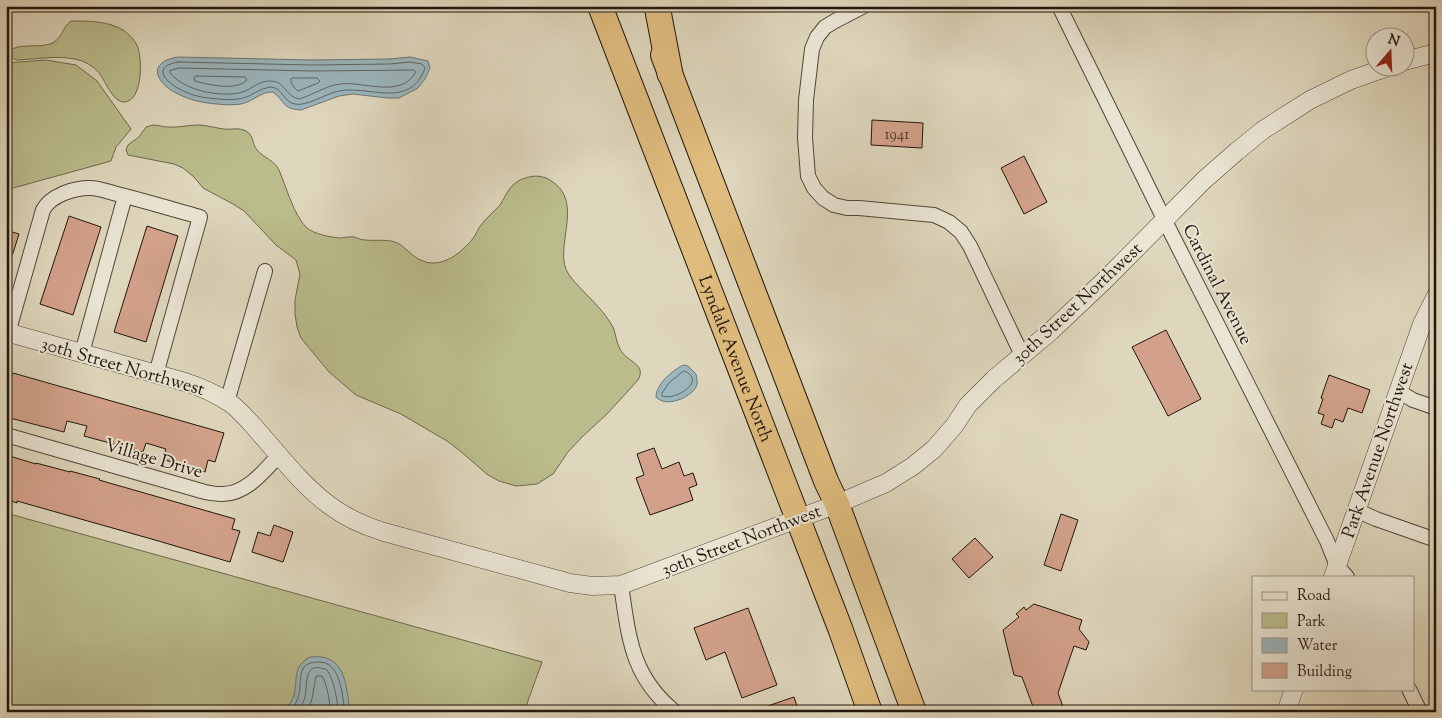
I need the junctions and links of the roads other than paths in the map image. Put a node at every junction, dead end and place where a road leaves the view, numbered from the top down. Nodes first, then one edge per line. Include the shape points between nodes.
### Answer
1 (600, 6) edge
2 (645, 6) edge
3 (657, 6) edge
4 (864, 6) edge
5 (1060, 6) edge
6 (1436, 53) edge
7 (1414, 58) edge
8 (670, 74) junction
9 (1364, 75) edge
10 (125, 196) junction
11 (1164, 219) junction
12 (265, 270) dead end
13 (1436, 296) edge
14 (7, 333) edge
15 (82, 353) junction
16 (1022, 355) junction
17 (156, 374) junction
18 (1398, 391) junction
19 (227, 402) junction
20 (1436, 408) edge
21 (6, 435) edge
22 (279, 455) junction
23 (837, 504) junction
24 (1356, 510) junction
25 (798, 519) junction
26 (1436, 540) edge
27 (1339, 573) edge
28 (621, 585) junction
29 (1294, 690) edge
30 (1409, 690) edge
31 (675, 712) edge
32 (870, 712) edge
33 (914, 712) edge
34 (1286, 712) edge
35 (1420, 712) edge

1 - 25 highway, Lyndale Avenue North
2 - 8 highway
3 - 8 highway
4 - 16 street via 825,27 812,49 806,100 808,176 814,188 834,205 934,215 961,232
5 - 11 street, Cardinal Avenue
6 - 7 street
8 - 23 highway
9 - 11 street, 30th Street Northwest via 1310,100 1263,130
10 - 14 street via 90,188 80,189 55,196 46,204
10 - 15 street
10 - 17 street via 200,217
11 - 16 street, 30th Street Northwest via 1051,331
11 - 27 street, Cardinal Avenue via 1327,541
12 - 19 street
13 - 18 street, Park Avenue Northwest via 1422,324
14 - 15 street, 30th Street Northwest
15 - 17 street, 30th Street Northwest
16 - 23 street, 30th Street Northwest via 968,405 934,449 913,466 886,483
17 - 19 street, 30th Street Northwest via 205,389
18 - 20 street
18 - 24 street, Park Avenue Northwest
19 - 22 street, 30th Street Northwest
21 - 22 street, Village Drive via 205,492 222,494 246,487
22 - 28 street, 30th Street Northwest via 324,501 366,526 570,583
23 - 25 street, 30th Street Northwest
23 - 33 highway
24 - 26 street
24 - 27 street, Park Avenue Northwest
25 - 28 street, 30th Street Northwest
25 - 32 highway, Lyndale Avenue North
28 - 31 street via 638,666 656,694
29 - 34 street
30 - 35 street

